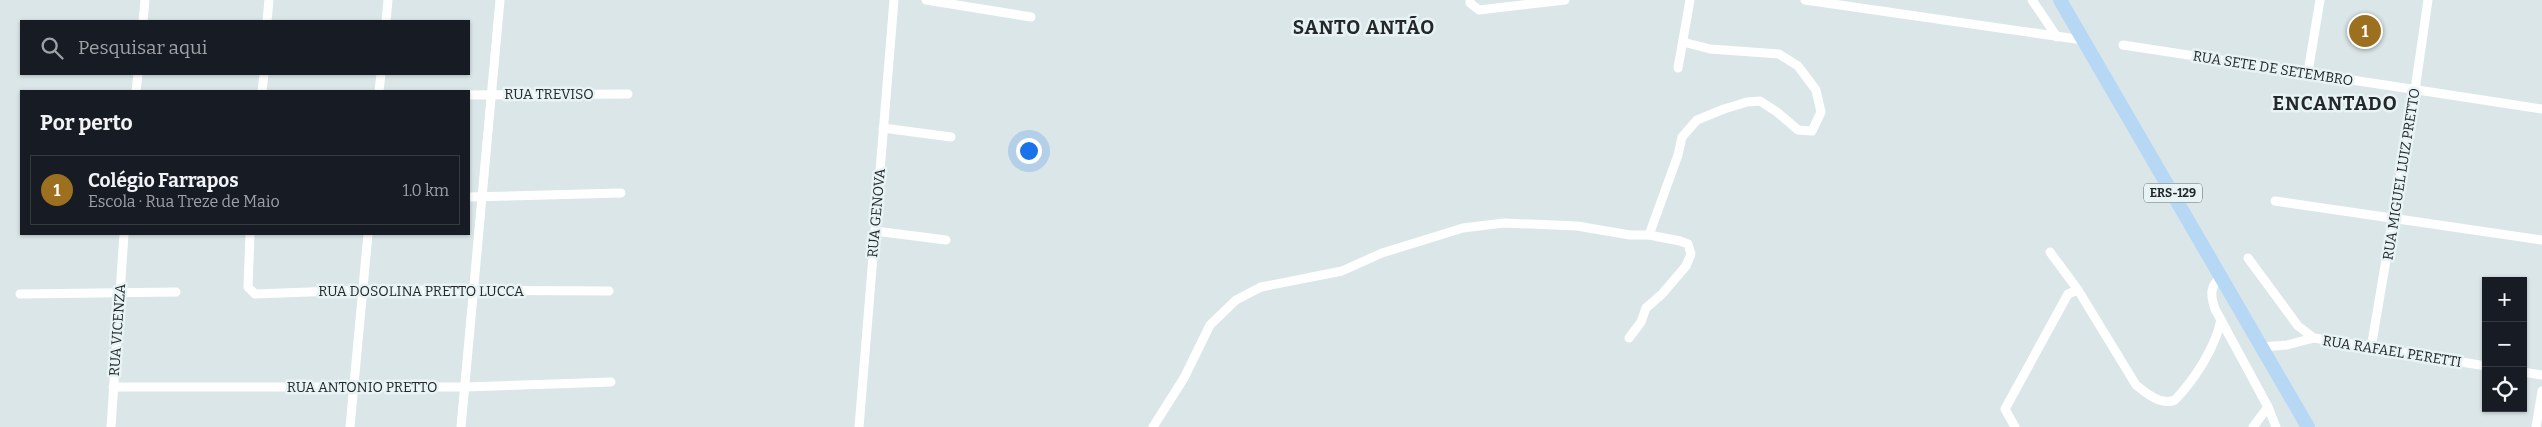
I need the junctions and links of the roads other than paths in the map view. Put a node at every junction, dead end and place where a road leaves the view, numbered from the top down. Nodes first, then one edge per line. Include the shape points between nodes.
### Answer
1 (145, 0) edge
2 (269, 0) edge
3 (388, 0) edge
4 (500, 0) edge
5 (894, 0) edge
6 (926, 0) edge
7 (1470, 0) edge
8 (1565, 0) edge
9 (1690, 0) edge
10 (1805, 0) edge
11 (2032, 0) edge
12 (2060, 0) edge
13 (2320, 0) edge
14 (2428, 0) edge
15 (1031, 17) dead end
16 (143, 20) edge
17 (268, 20) edge
18 (386, 20) edge
19 (2057, 37) junction
20 (2083, 40) junction
21 (1683, 42) junction
22 (2123, 46) dead end
23 (1678, 68) dead end
24 (2308, 72) junction
25 (138, 75) edge
26 (264, 75) edge
27 (381, 75) edge
28 (136, 90) edge
29 (262, 90) edge
30 (379, 90) edge
31 (2415, 90) junction
32 (628, 94) dead end
33 (470, 95) edge
34 (491, 95) junction
35 (2542, 109) edge
36 (884, 128) junction
37 (951, 137) dead end
38 (621, 193) dead end
39 (470, 197) edge
40 (481, 197) junction
41 (2275, 201) dead end
42 (2394, 218) junction
43 (875, 231) junction
44 (124, 235) edge
45 (250, 235) edge
46 (368, 235) edge
47 (1649, 235) junction
48 (946, 240) dead end
49 (2542, 240) edge
50 (2050, 252) dead end
51 (2248, 258) dead end
52 (2221, 276) junction
53 (363, 290) junction
54 (2078, 290) junction
55 (472, 291) junction
56 (609, 291) dead end
57 (176, 292) dead end
58 (118, 293) junction
59 (20, 294) dead end
60 (2221, 320) junction
61 (1629, 338) dead end
62 (2314, 338) junction
63 (2262, 347) junction
64 (2371, 348) junction
65 (2482, 365) edge
66 (2527, 373) edge
67 (2542, 375) edge
68 (611, 382) dead end
69 (113, 387) junction
70 (354, 387) junction
71 (464, 387) junction
72 (2542, 392) edge
73 (2268, 407) junction
74 (111, 427) edge
75 (350, 427) edge
76 (462, 427) edge
77 (859, 427) edge
78 (1153, 427) edge
79 (2015, 427) edge
80 (2253, 427) edge
81 (2276, 427) edge
82 (2308, 427) edge
83 (2536, 427) edge

1 - 16 street
2 - 17 street
3 - 18 street
4 - 34 street
5 - 36 street, RUA GENOVA
6 - 15 street
7 - 8 street via 1479,10
9 - 21 street
10 - 19 street
11 - 19 street
12 - 20 main road, ERS-129
13 - 24 street
14 - 31 street, RUA MIGUEL LUIZ PRETTO
19 - 20 street
20 - 52 main road, ERS-129
21 - 23 street
21 - 47 street via 1710,49 1779,54 1798,66 1816,90 1821,112 1812,131 1798,130 1760,101 1747,102 1697,120 1682,137
22 - 24 street, RUA SETE DE SETEMBRO
24 - 31 street, RUA SETE DE SETEMBRO
25 - 28 street
26 - 29 street
27 - 30 street
31 - 35 street, RUA SETE DE SETEMBRO
31 - 42 street, RUA MIGUEL LUIZ PRETTO
32 - 34 street, RUA TREVISO
33 - 34 street, RUA TREVISO
34 - 40 street
36 - 37 street
36 - 43 street, RUA GENOVA
38 - 40 street
39 - 40 street
40 - 55 street
41 - 42 street
42 - 49 street
42 - 64 street, RUA MIGUEL LUIZ PRETTO
43 - 48 street
43 - 77 street, RUA GENOVA
44 - 58 street, RUA VICENZA
45 - 53 street, RUA DOSOLINA PRETTO LUCCA via 248,287 255,294
46 - 53 street
47 - 61 street via 1680,240 1688,244 1691,254 1686,266 1646,308 1641,322
47 - 78 street via 1577,226 1504,223 1463,228 1382,253 1342,271 1261,287 1236,300 1210,325 1184,378
50 - 54 street
51 - 62 street, RUA RAFAEL PERETTI via 2298,326
52 - 60 street via 2213,283 2210,295
52 - 63 main road, ERS-129
53 - 55 street, RUA DOSOLINA PRETTO LUCCA
53 - 70 street
54 - 60 street via 2136,385 2162,401 2175,400 2189,385 2218,334
54 - 79 street via 2068,294 2004,409
55 - 56 street, RUA DOSOLINA PRETTO LUCCA
55 - 71 street
57 - 58 street
58 - 59 street
58 - 69 street, RUA VICENZA
60 - 73 street
62 - 63 street
62 - 64 street, RUA RAFAEL PERETTI
63 - 82 main road, ERS-129
64 - 65 street, RUA RAFAEL PERETTI
66 - 67 street
68 - 71 street, RUA ANTONIO PRETTO
69 - 70 street, RUA ANTONIO PRETTO
69 - 74 street, RUA VICENZA
70 - 71 street, RUA ANTONIO PRETTO
70 - 75 street
71 - 76 street
72 - 83 street
73 - 80 street
73 - 81 street

